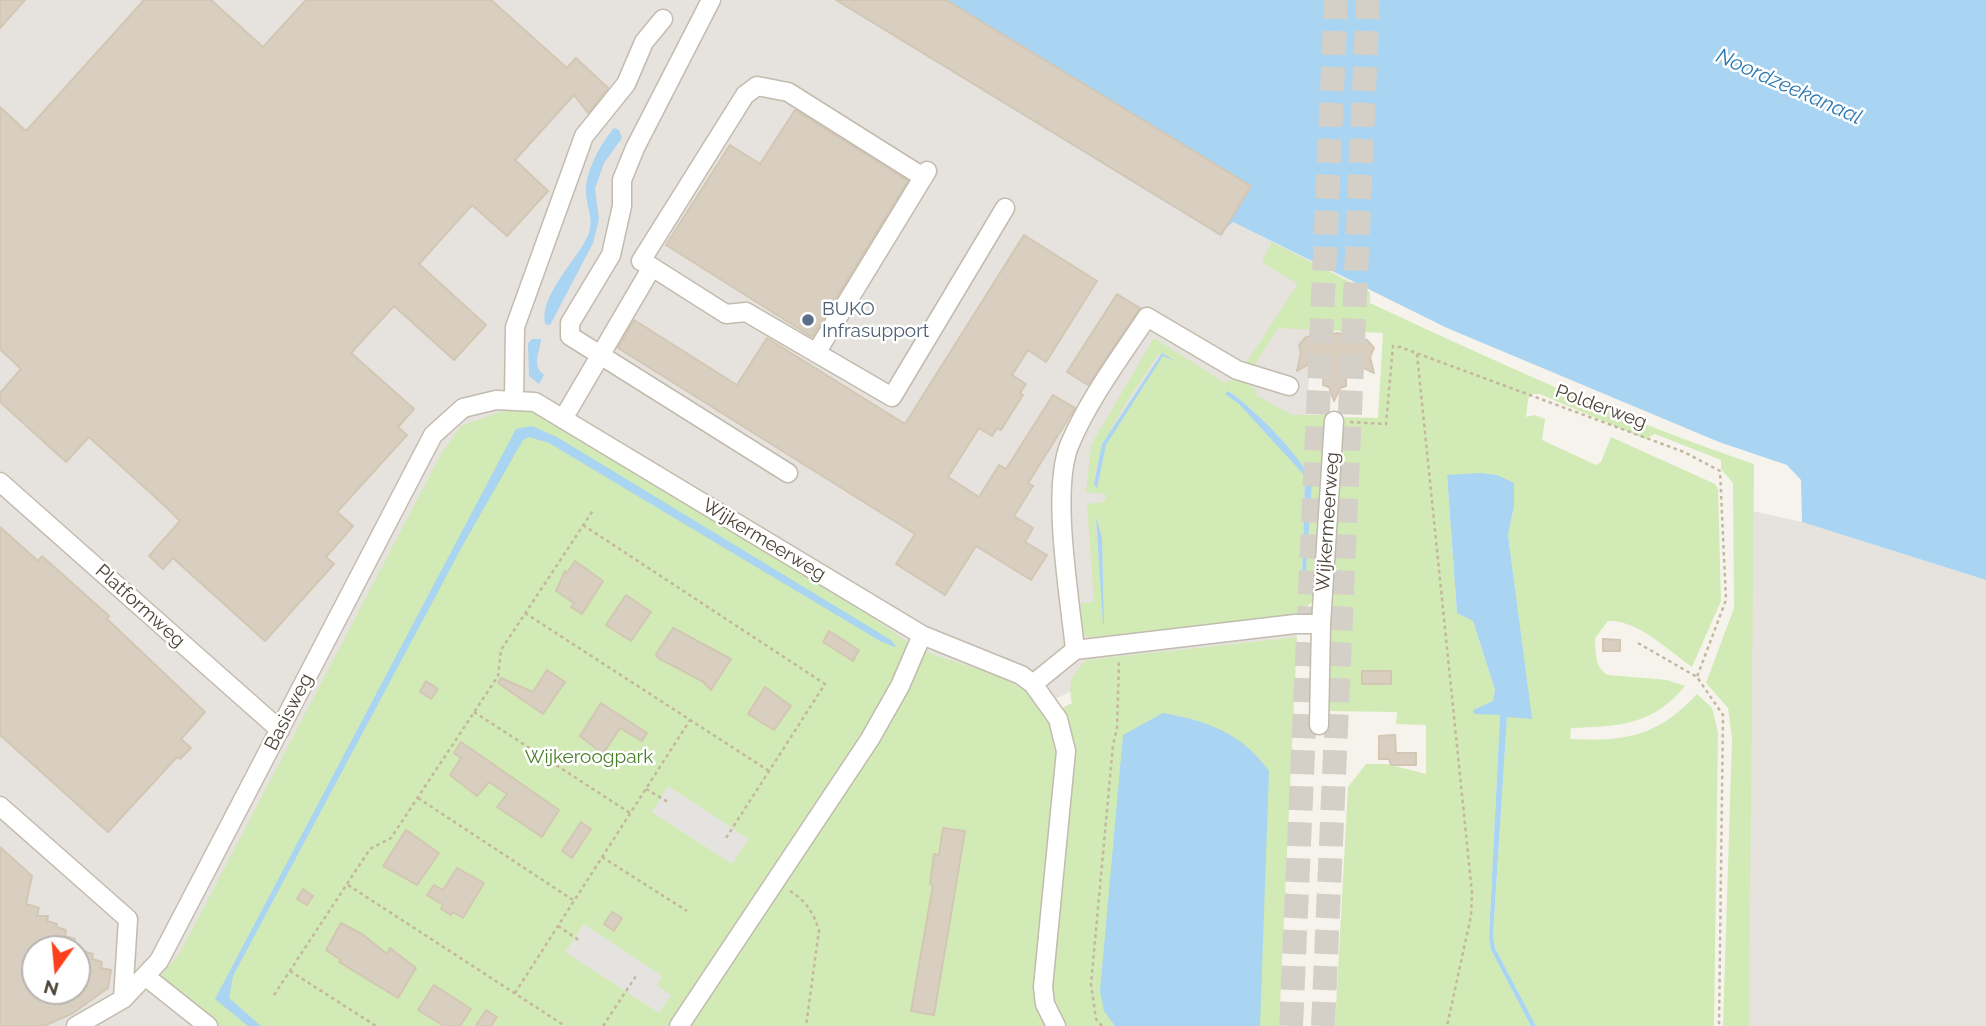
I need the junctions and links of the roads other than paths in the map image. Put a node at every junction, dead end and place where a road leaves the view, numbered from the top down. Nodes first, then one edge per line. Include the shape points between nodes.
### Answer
1 (711, 0) edge
2 (663, 19) dead end
3 (1005, 208) dead end
4 (652, 267) junction
5 (817, 354) junction
6 (600, 357) junction
7 (1289, 386) dead end
8 (505, 400) junction
9 (563, 419) junction
10 (1334, 421) road end
11 (788, 473) dead end
12 (0, 482) edge
13 (1321, 624) junction
14 (922, 635) junction
15 (1075, 650) junction
16 (1033, 684) junction
17 (1320, 725) dead end
18 (280, 730) junction
19 (0, 806) edge
20 (145, 976) junction
21 (123, 999) junction
22 (76, 1026) edge
23 (208, 1026) edge
24 (679, 1026) edge
25 (1056, 1026) edge

1 - 6 street via 635,148 622,180 622,206 611,255 570,323 570,336
2 - 8 street via 643,43 626,84 584,136 515,327
3 - 5 street via 891,397
4 - 5 street via 726,314 746,312
4 - 5 street via 641,261 746,95 757,86 788,92 925,174
4 - 6 street
6 - 9 street
6 - 11 street
7 - 15 street via 1237,370 1147,317 1068,448 1062,491
8 - 9 street, Wijkermeerweg via 535,402
8 - 18 street, Basisweg via 463,408 433,435
9 - 14 street, Wijkermeerweg
10 - 13 street, Wijkermeerweg
12 - 18 street, Platformweg
13 - 15 street
13 - 17 street, Wijkermeerweg
14 - 16 street, Wijkermeerweg via 1007,667
14 - 24 street via 870,739
15 - 16 street
16 - 25 street, Wijkermeerweg via 1058,719 1066,751 1043,987
18 - 20 street, Basisweg via 159,961
19 - 21 street via 128,919
20 - 21 street, Basisweg
20 - 23 street
21 - 22 street, Basisweg

